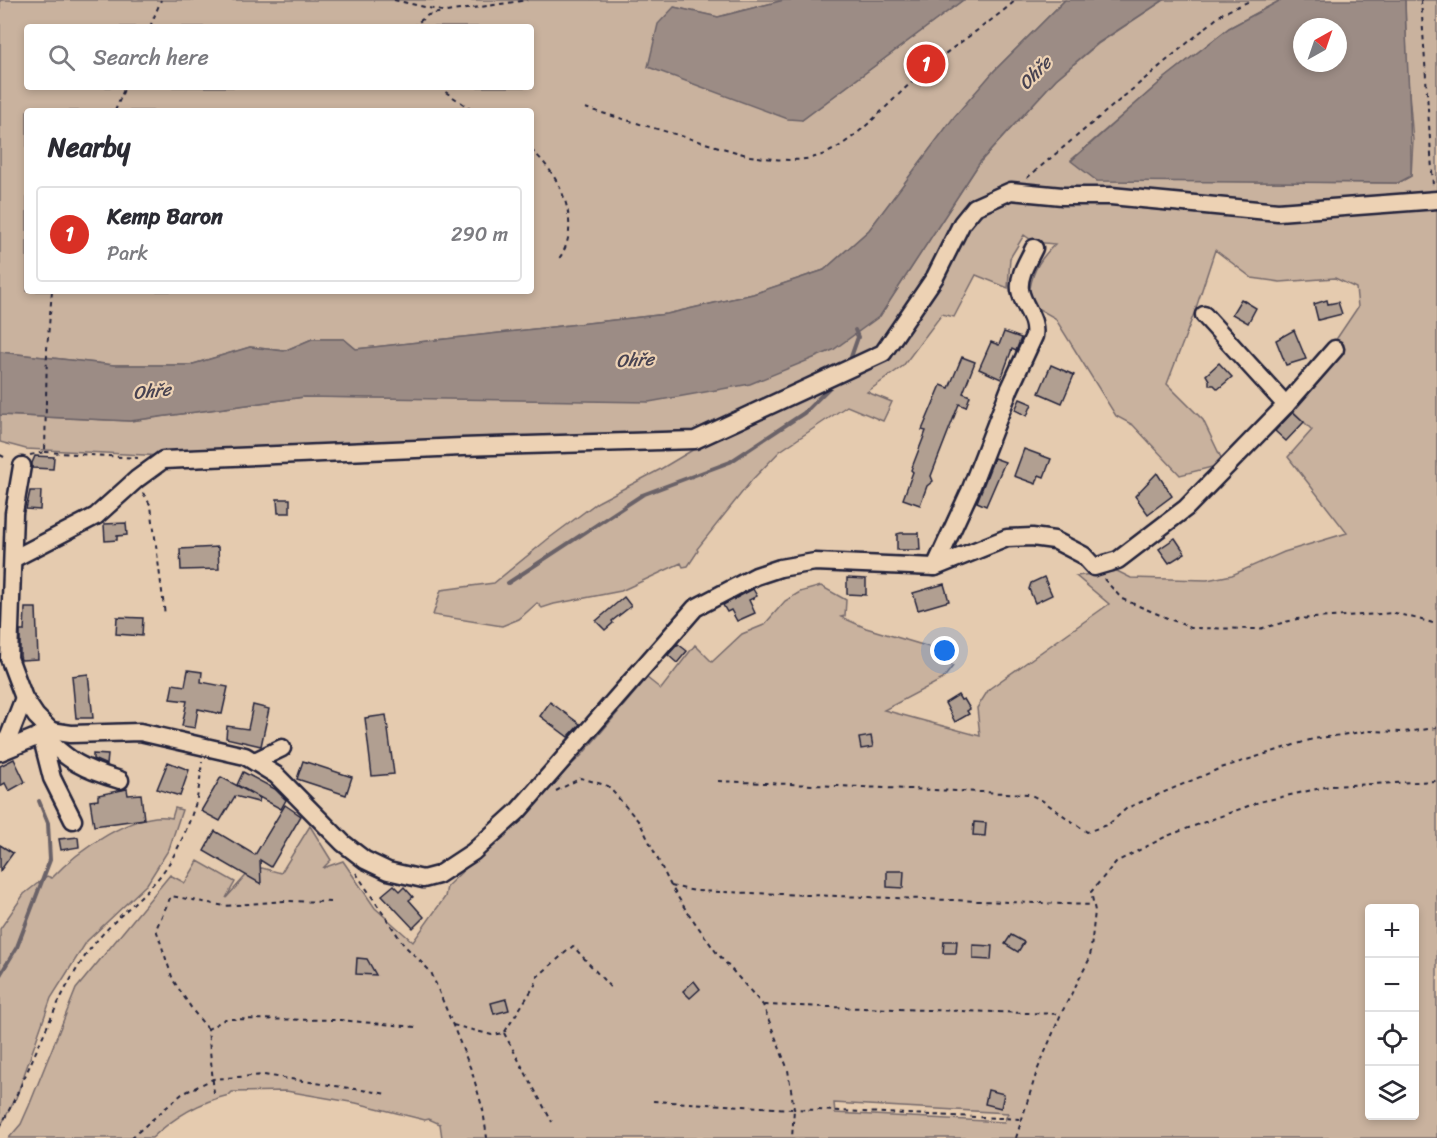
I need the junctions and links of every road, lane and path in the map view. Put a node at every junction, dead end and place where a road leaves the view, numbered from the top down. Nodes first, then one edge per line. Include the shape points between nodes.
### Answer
1 (161, 0) edge
2 (394, 0) edge
3 (513, 0) edge
4 (528, 0) edge
5 (1016, 0) edge
6 (1252, 0) edge
7 (1421, 0) edge
8 (507, 3) junction
9 (446, 12) junction
10 (151, 24) edge
11 (416, 24) edge
12 (124, 90) edge
13 (442, 90) edge
14 (116, 108) edge
15 (470, 108) edge
16 (585, 108) dead end
17 (534, 152) edge
18 (1011, 191) junction
19 (1436, 200) edge
20 (1034, 248) dead end
21 (557, 261) dead end
22 (52, 294) edge
23 (1204, 315) dead end
24 (1335, 349) dead end
25 (1286, 405) junction
26 (45, 452) junction
27 (139, 458) dead end
28 (22, 466) joint
29 (137, 479) junction
30 (13, 560) junction
31 (935, 567) junction
32 (1094, 567) junction
33 (165, 615) dead end
34 (1437, 624) edge
35 (5, 654) edge
36 (24, 698) junction
37 (1437, 728) edge
38 (46, 732) junction
39 (205, 747) junction
40 (282, 748) dead end
41 (2, 751) edge
42 (255, 761) junction
43 (120, 780) dead end
44 (718, 781) dead end
45 (1437, 781) edge
46 (550, 795) dead end
47 (73, 820) dead end
48 (355, 873) dead end
49 (671, 886) junction
50 (332, 902) dead end
51 (1094, 905) junction
52 (610, 987) dead end
53 (764, 1005) junction
54 (1061, 1014) junction
55 (453, 1025) junction
56 (416, 1027) dead end
57 (208, 1029) junction
58 (504, 1033) junction
59 (213, 1079) junction
60 (214, 1093) dead end
61 (388, 1094) dead end
62 (653, 1101) dead end
63 (794, 1109) junction
64 (1022, 1119) junction
65 (552, 1122) dead end
66 (0, 1127) edge
67 (131, 1138) edge
68 (487, 1138) edge
69 (792, 1138) edge
70 (1016, 1138) edge

1 - 10 path
2 - 9 path
3 - 8 path
4 - 8 path
5 - 16 path via 931,65 851,138 818,157 776,160 750,156
6 - 18 path via 1223,13
7 - 19 path
8 - 9 path
9 - 11 path via 428,15
12 - 14 path
13 - 15 path
17 - 21 path via 554,175 563,193 569,224 563,255
18 - 19 street via 1278,212
18 - 29 street via 975,207 962,223 935,277 883,353 695,440 163,460
20 - 31 street via 1021,276 1020,291 1034,321 1035,336
22 - 26 path
23 - 25 street
24 - 25 street
25 - 32 street via 1186,508 1118,560
26 - 27 path
26 - 28 path via 28,455
28 - 30 street via 14,513
29 - 30 street via 96,516
29 - 33 path via 151,506
30 - 35 street
31 - 32 street via 1007,538 1032,537 1054,540 1083,555
31 - 42 street via 816,562 780,568 695,608 518,811 473,852 438,875 423,879 388,871 365,860 276,775
32 - 34 path via 1122,599 1191,628 1259,629 1297,620 1395,613
35 - 36 street
36 - 38 street
36 - 41 street
37 - 44 path via 1313,739 1221,768 1127,808 1109,824 1087,832 1029,794
38 - 39 street via 140,732
38 - 41 street
38 - 43 street via 64,757 89,771
38 - 47 street via 52,778
39 - 42 street
39 - 66 path via 194,810 171,861 89,951 59,999
40 - 42 street
45 - 51 path via 1330,786 1259,802 1167,836 1116,862 1091,892
46 - 49 path via 582,778 608,786 640,823
48 - 55 path via 404,945 431,972
49 - 51 path via 695,891
49 - 53 path via 716,952
50 - 57 path via 225,906 171,896 156,929 173,980
51 - 54 path via 1090,958
52 - 58 path via 573,946 537,977
53 - 54 path
53 - 63 path via 788,1070
54 - 64 path
55 - 58 path via 492,1035
55 - 68 path via 472,1072
56 - 57 path via 340,1020 225,1019
57 - 59 path
58 - 65 path
59 - 60 path
59 - 61 path via 264,1075
59 - 67 path via 182,1094
62 - 63 path
63 - 64 path
63 - 69 path
64 - 70 path

